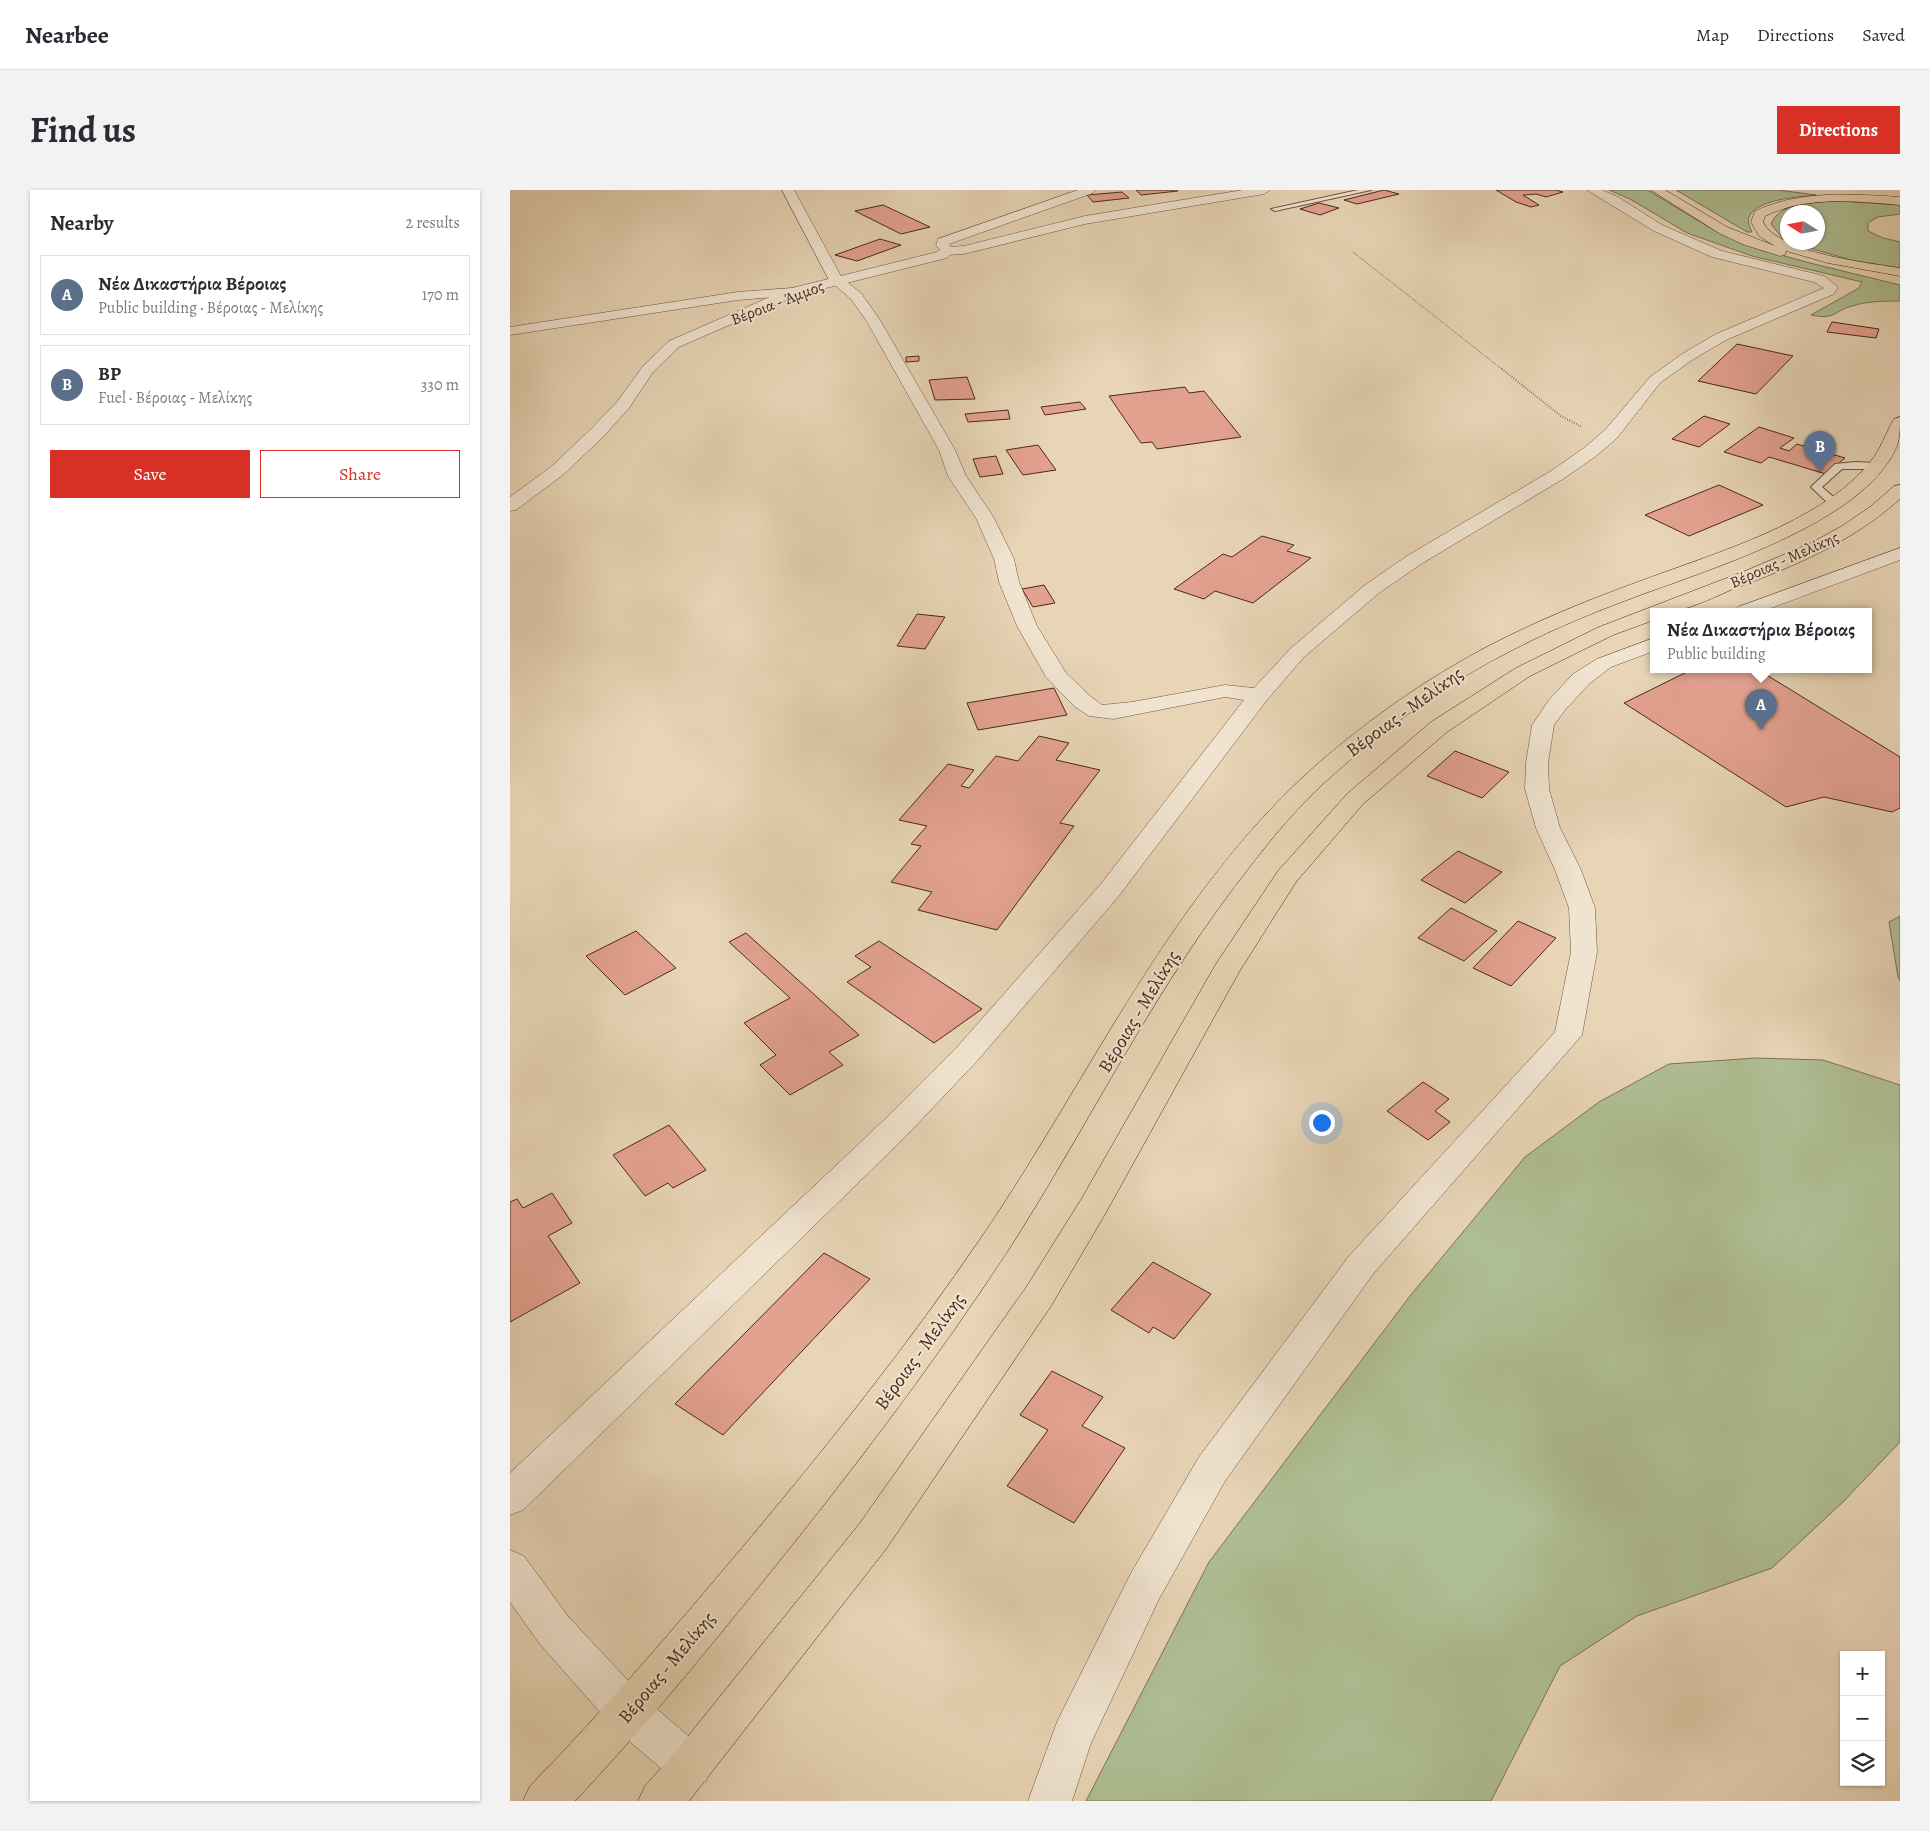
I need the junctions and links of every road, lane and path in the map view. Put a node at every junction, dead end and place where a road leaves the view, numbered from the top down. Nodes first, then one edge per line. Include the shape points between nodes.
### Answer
1 (788, 190) edge
2 (1089, 190) edge
3 (1264, 190) edge
4 (1368, 190) edge
5 (1593, 190) edge
6 (1657, 190) edge
7 (1822, 190) edge
8 (1891, 190) edge
9 (1900, 191) edge
10 (1900, 200) edge
11 (1275, 209) dead end
12 (947, 251) junction
13 (1353, 252) dead end
14 (1900, 272) edge
15 (836, 280) junction
16 (1900, 283) edge
17 (793, 292) junction
18 (510, 331) edge
19 (1900, 422) edge
20 (1611, 434) junction
21 (1900, 490) edge
22 (510, 506) edge
23 (1900, 554) edge
24 (1665, 608) edge
25 (1753, 608) edge
26 (1650, 614) edge
27 (1650, 646) edge
28 (1259, 695) junction
29 (510, 1498) edge
30 (510, 1569) edge
31 (628, 1713) junction
32 (691, 1766) junction
33 (545, 1801) edge
34 (660, 1801) edge
35 (1050, 1801) edge

1 - 15 street
2 - 12 street via 943,242
3 - 12 street, Βέροια - Άμμος via 1085,220 964,250
4 - 11 lane
5 - 20 street via 1658,228 1717,254 1820,279 1831,287 1829,291 1721,337 1687,357 1655,380
6 - 16 main road via 1747,241
7 - 10 main road
8 - 9 main road
10 - 14 main road via 1805,200 1770,208 1759,214 1757,222 1761,232 1789,247
12 - 15 street, Βέροια - Άμμος
13 - 20 path via 1561,416 1579,426
15 - 17 street, Βέροια - Άμμος
15 - 28 street via 856,296 873,320 946,450 957,476 985,518 1004,559 1009,582 1027,626 1057,677 1082,701 1098,711 1132,710 1225,691
17 - 18 street via 738,296
17 - 22 street, Βέροια - Άμμος via 674,344 648,369 623,405 597,434 558,470
19 - 31 main road, Βέροιας - Μελίκης via 1875,466 1834,503 1792,528 1742,550 1572,613 1488,654 1399,710 1310,783 1238,862 1205,906 971,1280 809,1496
20 - 28 street via 1557,475 1414,560 1372,589 1297,653
21 - 24 main road, Βέροιας - Μελίκης via 1872,515 1827,542
23 - 25 street
26 - 32 main road, Βέροιας - Μελίκης via 1606,631 1523,672 1439,727 1355,799 1287,877 1226,970 1093,1208 1039,1296 873,1536
27 - 35 street via 1604,663 1581,679 1543,725 1537,789 1548,828 1582,908 1584,952 1568,1035 1361,1265 1212,1469 1145,1586 1072,1737
28 - 29 street via 1109,891 968,1052 894,1129
30 - 31 street via 553,1629
31 - 32 street
31 - 33 main road, Βέροιας - Μελίκης
32 - 34 main road, Βέροιας - Μελίκης

